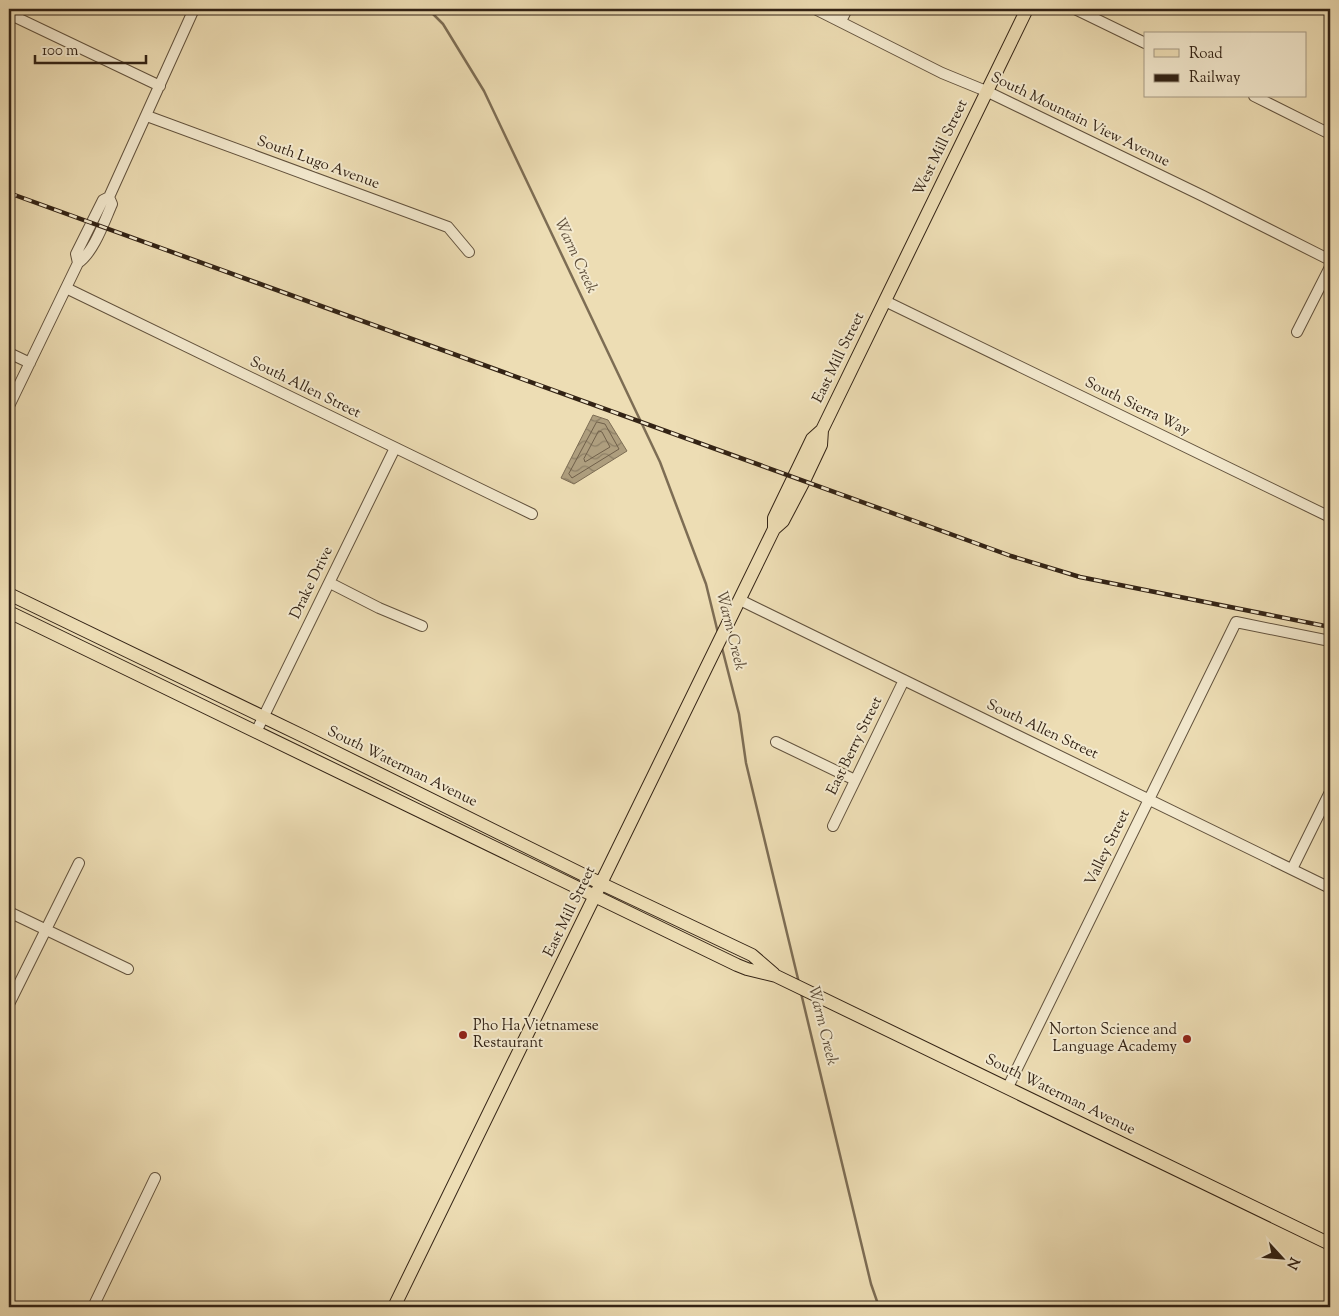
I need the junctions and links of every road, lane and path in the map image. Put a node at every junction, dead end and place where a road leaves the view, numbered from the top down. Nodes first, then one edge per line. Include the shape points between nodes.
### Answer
1 (194, 9) edge
2 (815, 9) edge
3 (847, 9) edge
4 (1027, 9) edge
5 (1075, 9) edge
6 (9, 14) edge
7 (841, 22) junction
8 (1144, 43) edge
9 (160, 86) junction
10 (986, 91) junction
11 (1258, 98) edge
12 (147, 116) junction
13 (1330, 134) edge
14 (469, 252) dead end
15 (1330, 260) edge
16 (1330, 267) edge
17 (66, 288) junction
18 (885, 301) junction
19 (1297, 332) dead end
20 (9, 353) edge
21 (30, 363) junction
22 (9, 406) edge
23 (395, 448) junction
24 (532, 514) dead end
25 (1330, 518) edge
26 (330, 583) junction
27 (9, 594) edge
28 (740, 600) junction
29 (9, 612) edge
30 (422, 626) dead end
31 (47, 630) junction
32 (1330, 641) edge
33 (110, 643) junction
34 (904, 680) junction
35 (263, 717) junction
36 (256, 732) junction
37 (776, 742) dead end
38 (855, 780) junction
39 (1330, 792) edge
40 (1149, 798) junction
41 (832, 826) dead end
42 (79, 864) dead end
43 (1292, 869) junction
44 (602, 884) junction
45 (1330, 888) edge
46 (595, 896) junction
47 (9, 912) edge
48 (46, 930) junction
49 (669, 932) junction
50 (752, 955) junction
51 (128, 969) dead end
52 (776, 976) junction
53 (9, 1004) edge
54 (1008, 1087) junction
55 (155, 1178) dead end
56 (1330, 1244) edge
57 (93, 1307) edge
58 (394, 1307) edge

1 - 9 street
2 - 7 street, South Mountain View Avenue
3 - 7 street
4 - 10 main road, West Mill Street
5 - 8 street
6 - 9 street
7 - 10 street, South Mountain View Avenue
9 - 12 street
10 - 15 street, South Mountain View Avenue
10 - 18 main road, West Mill Street
11 - 13 street
12 - 14 street, South Lugo Avenue via 448,227
12 - 17 street via 109,197 112,204 86,258 78,263
16 - 19 street
17 - 21 street
17 - 23 street, South Allen Street
18 - 25 street, South Sierra Way
18 - 28 main road, East Mill Street via 822,430 821,444 808,472 783,522 774,529
20 - 21 street
21 - 22 street
23 - 24 street, South Allen Street
23 - 26 street, Drake Drive
26 - 30 street
26 - 35 street, Drake Drive
27 - 33 main road, South Waterman Avenue
28 - 34 street, South Allen Street
28 - 44 main road, East Mill Street
29 - 31 main road, South Waterman Avenue
31 - 33 main road via 81,638 104,648
31 - 36 main road, South Waterman Avenue
32 - 40 street, Valley Street via 1236,622
33 - 35 main road, South Waterman Avenue
34 - 38 street, East Berry Street
34 - 40 street, South Allen Street
35 - 36 street, Drake Drive
35 - 44 main road, South Waterman Avenue
36 - 46 main road, South Waterman Avenue
37 - 38 street
38 - 41 street, East Berry Street
39 - 43 street
40 - 43 street, South Allen Street
40 - 54 street, Valley Street
42 - 48 street
43 - 45 street, South Allen Street
44 - 46 main road, East Mill Street
44 - 50 main road, South Waterman Avenue
46 - 49 main road, South Waterman Avenue
46 - 58 main road, East Mill Street
47 - 48 street
48 - 51 street
48 - 53 street
49 - 50 main road via 684,930 746,960
49 - 52 main road, South Waterman Avenue via 747,970
50 - 52 main road, South Waterman Avenue
52 - 54 main road, South Waterman Avenue
54 - 56 main road, South Waterman Avenue
55 - 57 street

